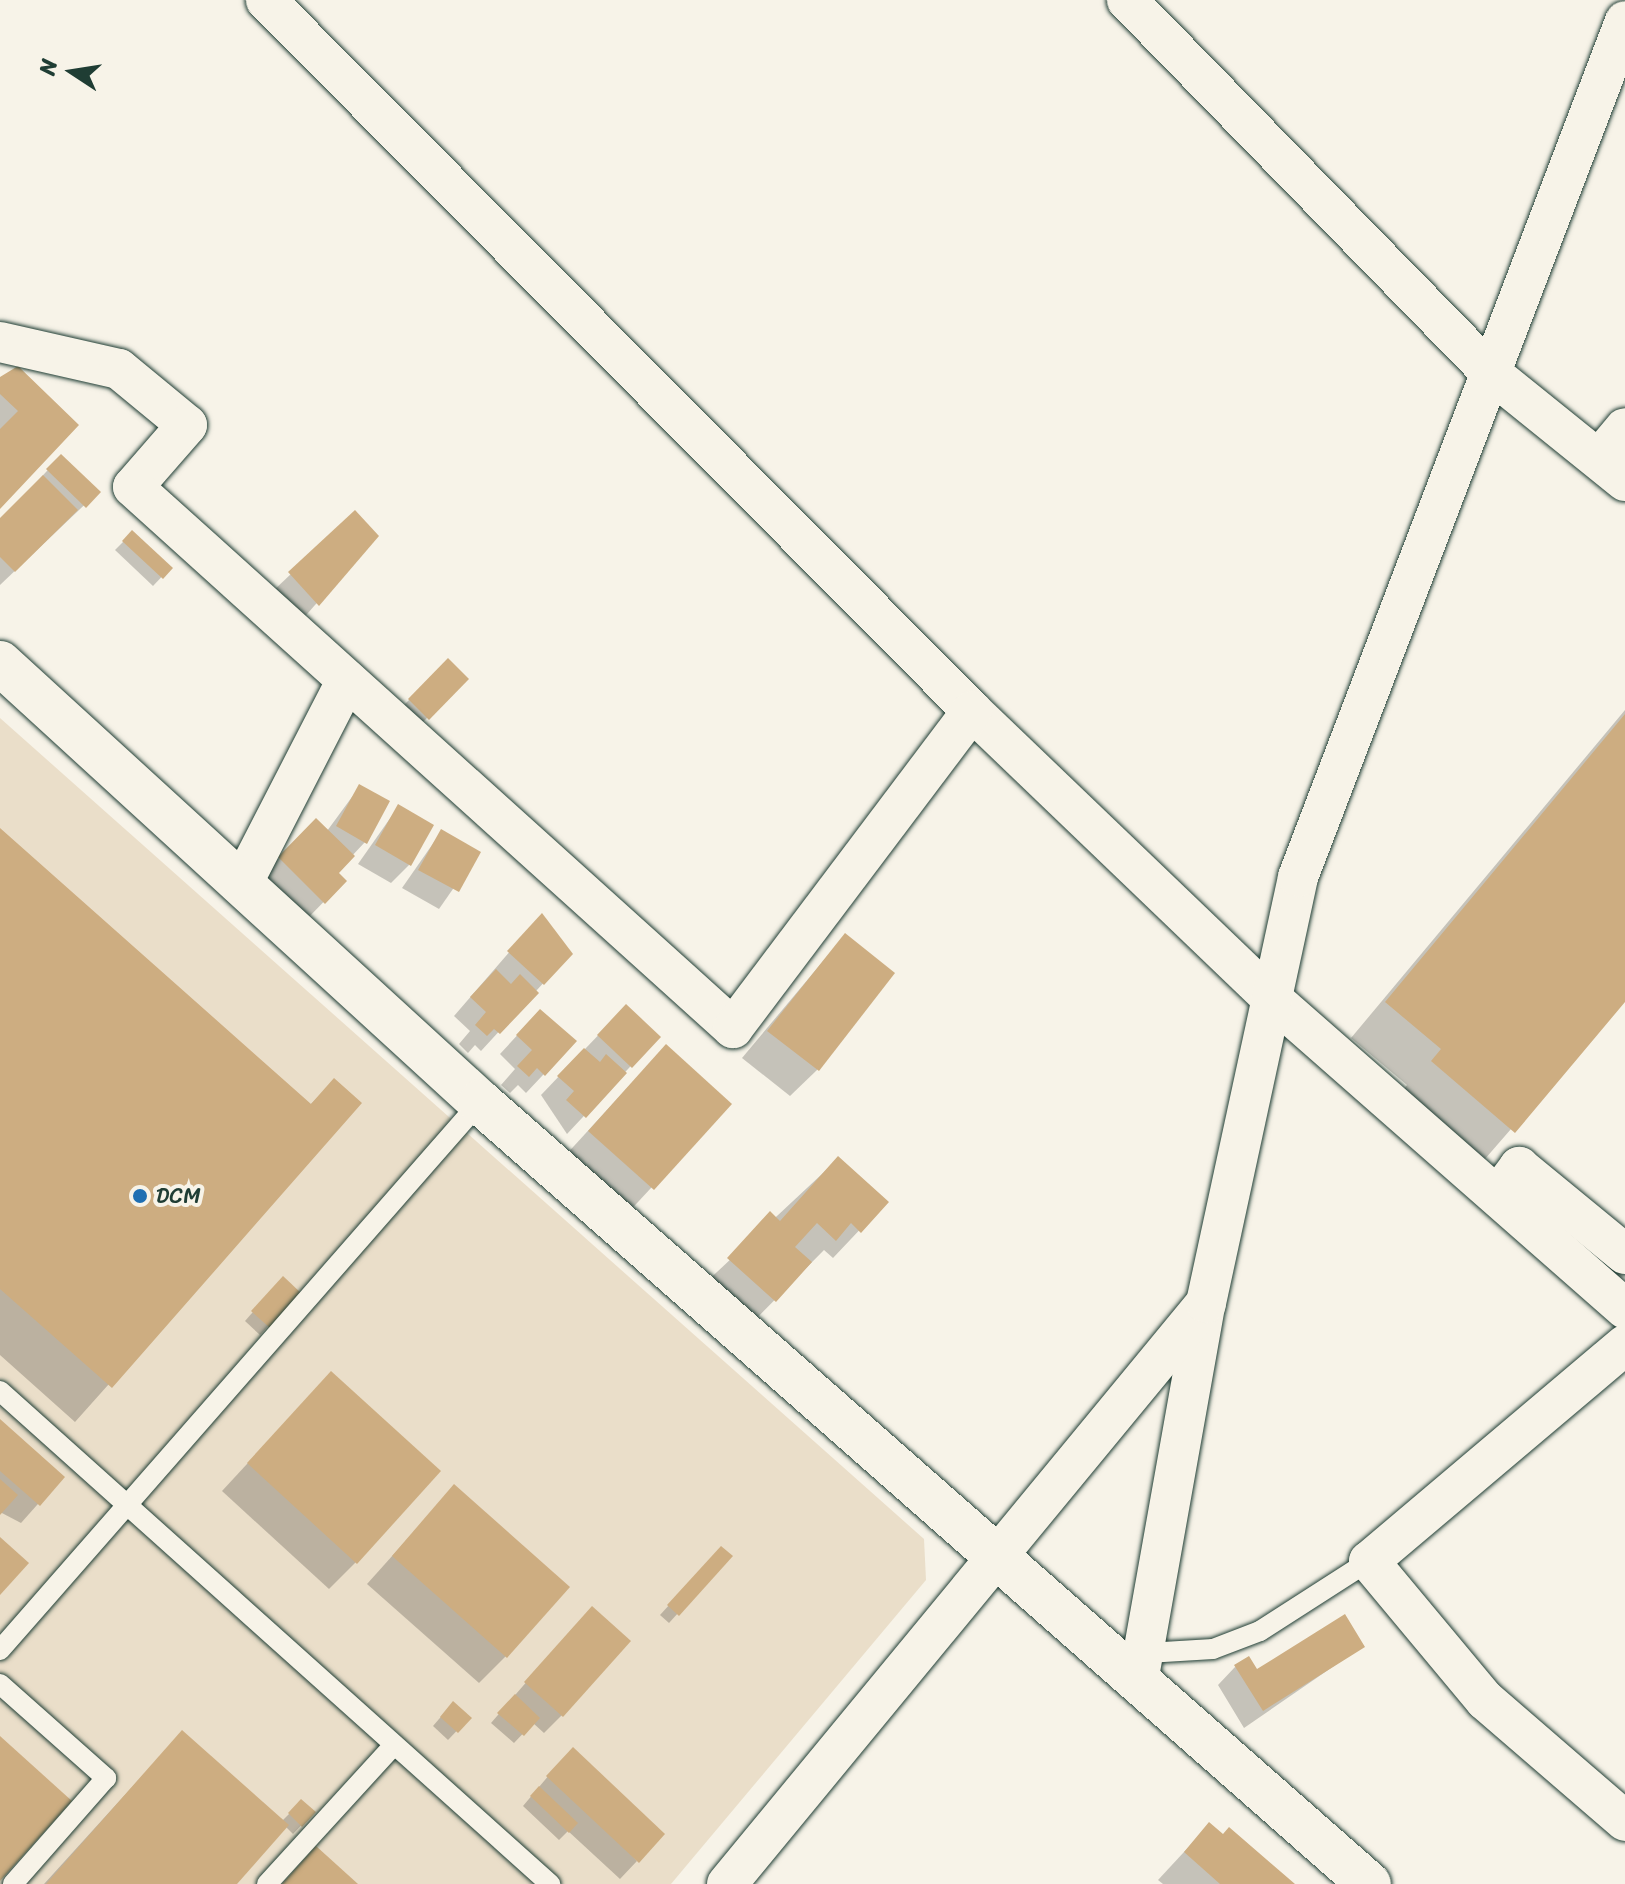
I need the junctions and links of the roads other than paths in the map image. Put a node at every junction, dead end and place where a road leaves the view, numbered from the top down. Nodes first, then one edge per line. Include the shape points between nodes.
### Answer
1 (266, 0) edge
2 (1127, 0) edge
3 (1625, 21) edge
4 (0, 342) edge
5 (1491, 373) junction
6 (1625, 428) edge
7 (1612, 470) edge
8 (0, 663) edge
9 (347, 680) junction
10 (972, 711) junction
11 (243, 882) junction
12 (1269, 996) junction
13 (480, 1102) junction
14 (1499, 1194) junction
15 (1625, 1254) edge
16 (1206, 1303) junction
17 (1625, 1309) edge
18 (1625, 1345) edge
19 (0, 1391) edge
20 (130, 1506) junction
21 (996, 1559) junction
22 (1369, 1561) junction
23 (0, 1650) edge
24 (1143, 1668) junction
25 (0, 1684) edge
26 (394, 1745) junction
27 (1625, 1821) edge
28 (13, 1884) edge
29 (267, 1884) edge
30 (550, 1884) edge
31 (727, 1884) edge
32 (1369, 1884) edge

1 - 10 street
2 - 5 street
3 - 5 street
4 - 9 street via 119,369 187,425 133,487
5 - 7 street
5 - 12 street via 1298,877
6 - 7 street
8 - 11 street
9 - 10 street via 733,1028
9 - 11 street
10 - 12 street
11 - 13 street
12 - 14 street
12 - 16 street
13 - 20 lane
13 - 21 street
14 - 15 street via 1519,1167
14 - 17 street
16 - 21 street
16 - 24 street
18 - 22 street
19 - 20 lane
20 - 23 lane
20 - 26 lane
21 - 24 street
21 - 31 street
22 - 24 lane via 1260,1631
22 - 27 street via 1485,1700
24 - 32 street
25 - 28 lane via 106,1778
26 - 29 lane
26 - 30 lane

